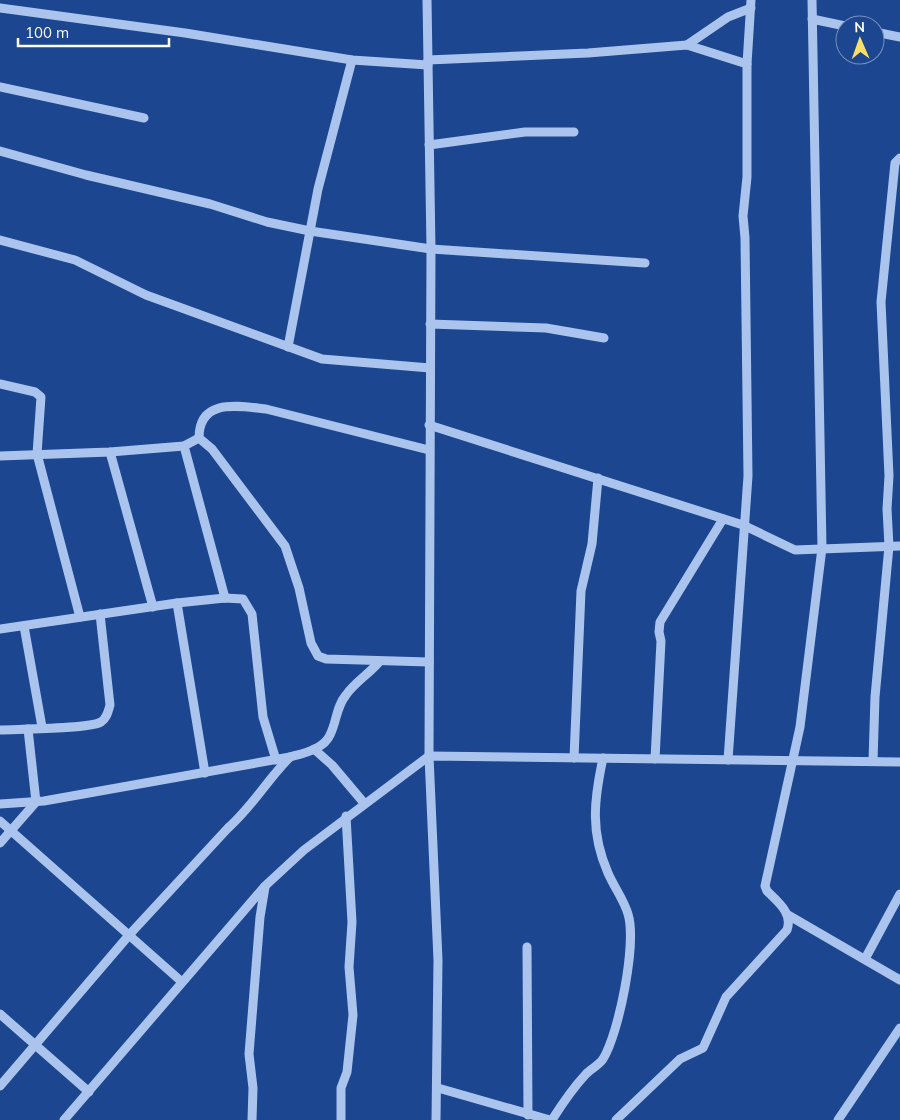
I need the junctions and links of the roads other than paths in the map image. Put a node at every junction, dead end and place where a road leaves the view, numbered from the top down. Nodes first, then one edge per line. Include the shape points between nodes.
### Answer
1 (427, 0) edge
2 (812, 0) edge
3 (751, 4) edge
4 (0, 8) edge
5 (812, 19) junction
6 (835, 24) edge
7 (885, 34) edge
8 (900, 37) edge
9 (687, 45) junction
10 (352, 60) junction
11 (428, 62) junction
12 (747, 64) junction
13 (0, 87) edge
14 (144, 118) dead end
15 (574, 132) dead end
16 (429, 145) junction
17 (0, 150) edge
18 (900, 158) edge
19 (310, 231) junction
20 (0, 240) edge
21 (431, 249) junction
22 (645, 263) dead end
23 (430, 324) junction
24 (604, 338) dead end
25 (288, 347) junction
26 (430, 368) junction
27 (0, 384) edge
28 (429, 425) junction
29 (199, 438) junction
30 (184, 446) junction
31 (429, 450) junction
32 (110, 452) junction
33 (37, 454) junction
34 (0, 456) edge
35 (598, 478) junction
36 (723, 518) junction
37 (743, 525) junction
38 (889, 546) junction
39 (900, 546) edge
40 (822, 548) junction
41 (225, 598) junction
42 (177, 603) junction
43 (153, 607) junction
44 (100, 614) junction
45 (80, 617) junction
46 (24, 626) junction
47 (0, 629) edge
48 (379, 662) junction
49 (429, 662) junction
50 (42, 727) junction
51 (28, 729) junction
52 (0, 730) edge
53 (314, 749) junction
54 (430, 756) junction
55 (290, 757) junction
56 (574, 758) junction
57 (603, 758) junction
58 (655, 759) junction
59 (276, 760) junction
60 (728, 760) junction
61 (794, 760) junction
62 (872, 761) junction
63 (900, 762) edge
64 (205, 773) junction
65 (36, 802) junction
66 (364, 803) junction
67 (0, 804) edge
68 (346, 816) junction
69 (0, 821) edge
70 (11, 831) junction
71 (0, 842) edge
72 (265, 886) junction
73 (900, 894) edge
74 (897, 906) edge
75 (788, 916) junction
76 (130, 934) junction
77 (527, 946) dead end
78 (865, 960) junction
79 (900, 980) edge
80 (182, 982) junction
81 (0, 1014) edge
82 (900, 1028) edge
83 (35, 1046) junction
84 (0, 1086) edge
85 (438, 1088) junction
86 (89, 1092) junction
87 (528, 1114) junction
88 (516, 1115) edge
89 (64, 1120) edge
90 (252, 1120) edge
91 (341, 1120) edge
92 (436, 1120) edge
93 (551, 1120) edge
94 (616, 1120) edge
95 (838, 1120) edge

1 - 11 street
2 - 5 street
3 - 9 street
3 - 12 street
4 - 10 street
5 - 6 street
5 - 40 street
7 - 8 street
9 - 11 street
9 - 12 street
10 - 11 street
10 - 19 street
11 - 16 street
12 - 37 street via 747,177 743,216 748,451
13 - 14 street
15 - 16 street via 525,132
16 - 21 street
17 - 19 street
18 - 38 street via 895,163 881,302
19 - 21 street
19 - 25 street
20 - 25 street via 75,260 146,295
21 - 22 street
21 - 23 street
23 - 24 street via 546,328
23 - 26 street
25 - 26 street via 322,359
26 - 28 street
27 - 33 street via 35,392 41,397
28 - 31 street
28 - 35 street
29 - 30 street
29 - 31 street via 199,427 213,410 241,406
29 - 48 street via 212,450 285,546 299,588 311,643 318,656
30 - 32 street
30 - 41 street
31 - 49 street
32 - 33 street
32 - 43 street
33 - 34 street
33 - 45 street
35 - 36 street
35 - 56 street via 592,544 581,591
36 - 37 street
36 - 58 street via 660,622
37 - 40 street via 795,550
37 - 60 street
38 - 39 street
38 - 40 street
38 - 62 street
40 - 61 street
41 - 42 street
41 - 59 street via 243,599 252,614 263,716
42 - 43 street
42 - 64 street
43 - 44 street
44 - 45 street
44 - 50 street via 110,706 106,717 99,723 82,726
45 - 46 street
46 - 47 street
46 - 50 street
48 - 49 street
48 - 53 street via 346,694 337,709 330,736
49 - 54 street
50 - 51 street
51 - 52 street
51 - 65 street
53 - 55 street
53 - 66 street
54 - 56 street
54 - 66 street
54 - 85 street via 438,960
55 - 59 street
55 - 76 street via 244,814
56 - 57 street
57 - 58 street
57 - 93 street via 595,795 594,820 607,872 628,914 632,932 624,988 617,1022 602,1060 586,1074
58 - 60 street
59 - 64 street
60 - 61 street
61 - 62 street
61 - 75 street via 765,886
62 - 63 street
64 - 65 street
65 - 67 street
65 - 70 street
66 - 68 street
68 - 72 street
68 - 91 street via 353,1015 349,1063 341,1088
69 - 70 street
70 - 71 street
70 - 76 street
72 - 80 street
72 - 90 street via 249,1054
73 - 74 street
74 - 78 street
75 - 78 street
75 - 94 street via 787,930 726,998 703,1048 680,1059
76 - 80 street
76 - 83 street
77 - 87 street
78 - 79 street
80 - 86 street
81 - 83 street
82 - 95 street
83 - 84 street
83 - 86 street
85 - 88 street
85 - 92 street
86 - 89 street
87 - 88 street
87 - 93 street

